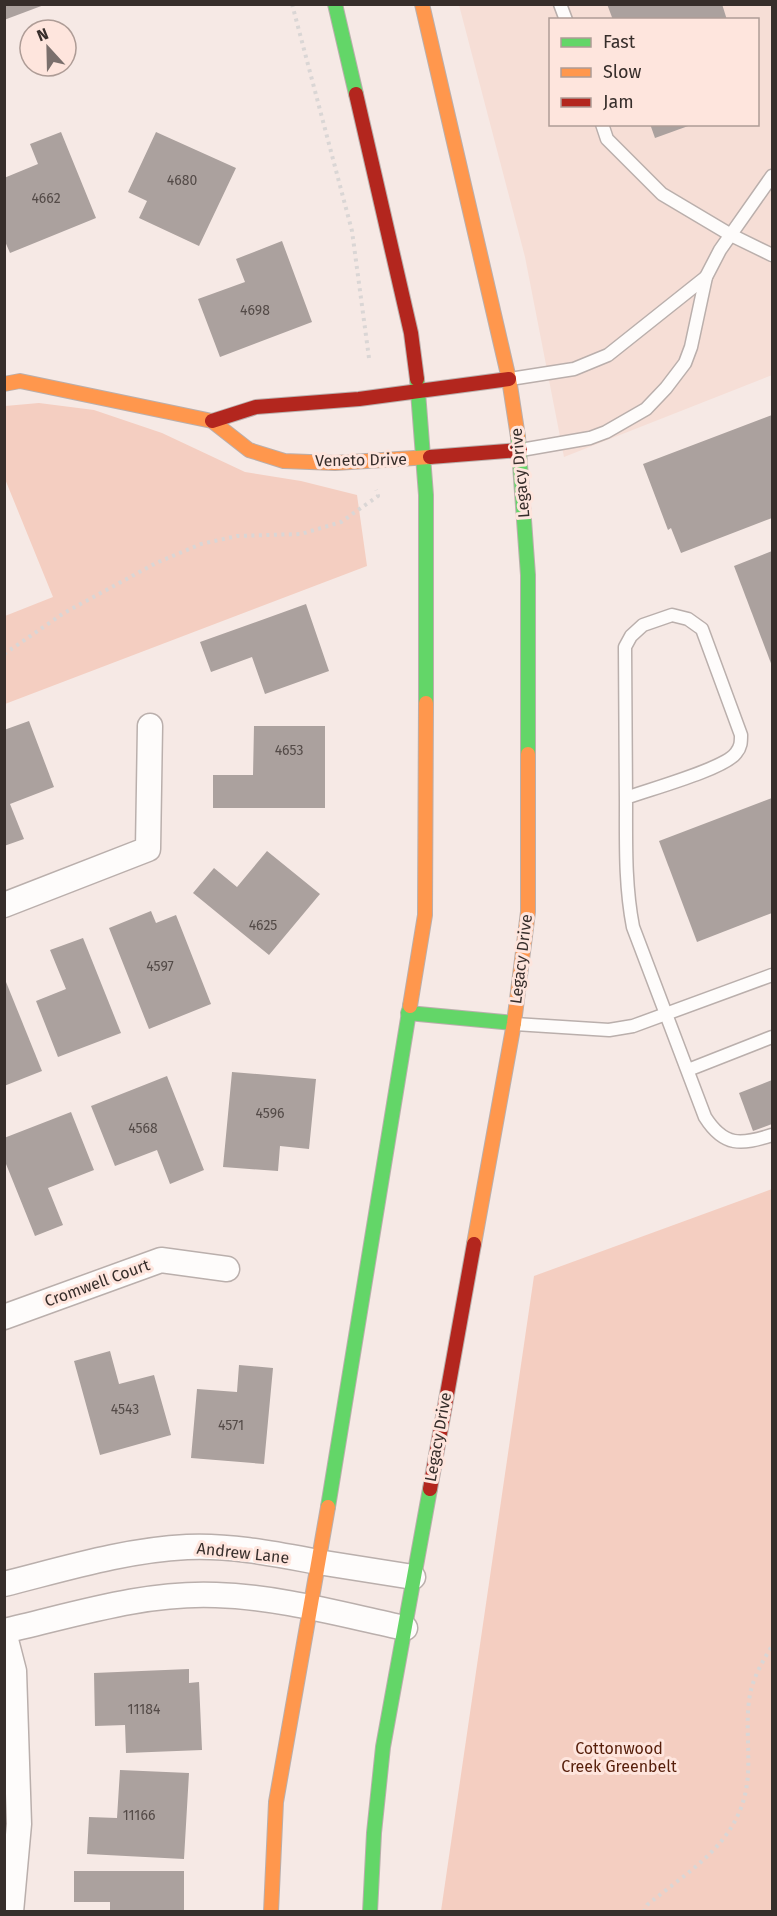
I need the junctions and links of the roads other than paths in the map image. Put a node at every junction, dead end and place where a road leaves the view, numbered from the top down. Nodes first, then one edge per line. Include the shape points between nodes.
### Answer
1 (335, 4) edge
2 (422, 4) edge
3 (603, 126) edge
4 (772, 176) edge
5 (731, 235) junction
6 (772, 255) edge
7 (706, 277) junction
8 (509, 379) junction
9 (4, 384) edge
10 (418, 391) junction
11 (212, 421) junction
12 (520, 450) junction
13 (423, 459) junction
14 (150, 726) dead end
15 (626, 798) junction
16 (4, 905) edge
17 (772, 975) edge
18 (408, 1013) junction
19 (666, 1013) junction
20 (514, 1023) junction
21 (772, 1037) edge
22 (688, 1070) junction
23 (772, 1135) edge
24 (227, 1269) dead end
25 (4, 1317) edge
26 (318, 1562) junction
27 (413, 1577) junction
28 (4, 1584) edge
29 (311, 1608) junction
30 (405, 1628) junction
31 (4, 1632) edge
32 (11, 1911) edge
33 (270, 1911) edge
34 (370, 1911) edge

1 - 10 main road via 411,333
2 - 8 main road, Legacy Drive
3 - 5 lane via 607,139 662,195
4 - 5 lane
5 - 6 lane
5 - 7 lane
7 - 8 lane via 608,356 574,369
7 - 12 lane via 697,327 685,363 646,410 590,438
8 - 10 main road, Veneto Drive
8 - 12 main road, Legacy Drive
9 - 11 main road, Veneto Drive via 20,381
10 - 11 main road, Veneto Drive via 256,407
10 - 13 main road
11 - 13 main road, Veneto Drive via 249,450 284,460 335,463
12 - 13 main road, Veneto Drive
12 - 20 main road, Legacy Drive via 528,575 528,912
13 - 18 main road via 425,915
14 - 16 street via 148,849
15 - 15 lane via 625,647 643,625 672,615 688,619 702,629 741,744 736,755 720,765
15 - 19 lane via 630,911
17 - 19 lane
18 - 20 main road
18 - 26 main road
19 - 20 lane via 633,1026 609,1030
19 - 22 lane
20 - 27 main road, Legacy Drive
21 - 22 lane
22 - 23 lane via 715,1133 729,1141 754,1141
24 - 25 street, Cromwell Court via 161,1260
26 - 27 street, Andrew Lane
26 - 28 street, Andrew Lane via 269,1553 188,1547 130,1555
26 - 29 main road
27 - 30 main road, Legacy Drive
29 - 30 street
29 - 31 street via 254,1597 169,1597 132,1600
29 - 33 main road via 276,1802
30 - 34 main road, Legacy Drive via 383,1747
31 - 32 street via 14,1671 20,1824

